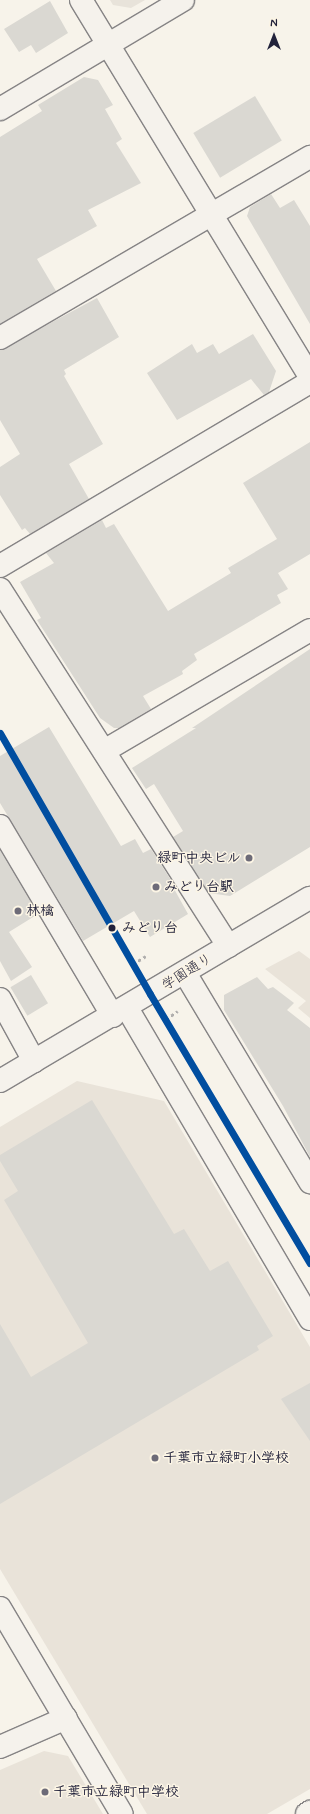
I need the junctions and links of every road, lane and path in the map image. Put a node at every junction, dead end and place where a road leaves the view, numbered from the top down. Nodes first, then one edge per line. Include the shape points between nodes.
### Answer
1 (81, 0) edge
2 (183, 0) edge
3 (108, 45) junction
4 (0, 109) edge
5 (310, 157) edge
6 (212, 214) junction
7 (0, 338) edge
8 (310, 376) edge
9 (310, 382) edge
10 (0, 566) edge
11 (0, 589) edge
12 (310, 630) edge
13 (104, 751) junction
14 (0, 826) edge
15 (310, 898) edge
16 (228, 946) junction
17 (146, 956) dead end
18 (133, 964) dead end
19 (185, 973) junction
20 (0, 999) edge
21 (179, 1011) dead end
22 (120, 1012) junction
23 (166, 1019) dead end
24 (34, 1061) junction
25 (0, 1081) edge
26 (307, 1172) edge
27 (310, 1319) edge
28 (0, 1608) edge
29 (66, 1718) junction
30 (0, 1747) edge
31 (310, 1812) edge
32 (122, 1814) edge
33 (307, 1814) edge

1 - 3 street
2 - 3 street
3 - 4 street
3 - 6 street
5 - 6 street
6 - 7 street
6 - 8 street
9 - 10 street
11 - 13 street
12 - 13 street
13 - 16 street
14 - 22 street
15 - 16 street, 学園通り
16 - 19 street, 学園通り
17 - 18 path
19 - 22 street, 学園通り
19 - 26 street
20 - 24 street
21 - 23 path
22 - 24 street, 学園通り
22 - 27 street
24 - 25 street, 学園通り
28 - 29 street
29 - 30 street
29 - 32 street
31 - 33 street

